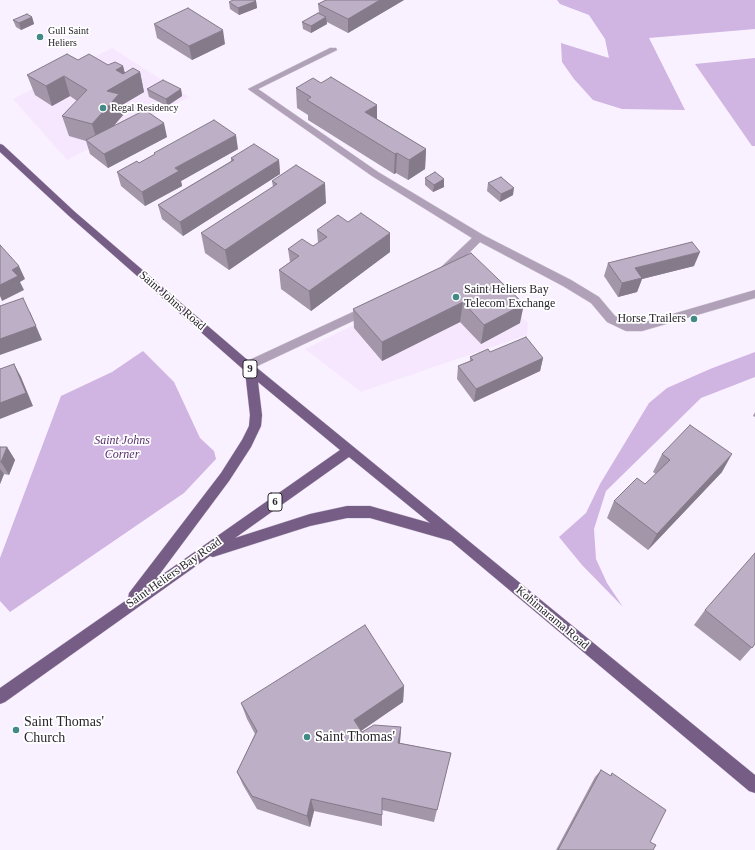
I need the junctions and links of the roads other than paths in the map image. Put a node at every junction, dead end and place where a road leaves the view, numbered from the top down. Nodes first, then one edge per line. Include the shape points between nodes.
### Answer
1 (333, 50) dead end
2 (0, 146) edge
3 (479, 237) junction
4 (433, 278) edge
5 (755, 294) edge
6 (376, 305) edge
7 (249, 368) junction
8 (349, 450) junction
9 (455, 536) junction
10 (201, 554) junction
11 (128, 606) junction
12 (0, 697) edge
13 (755, 785) edge

1 - 3 lane via 252,89 375,174
2 - 7 main road, Saint Johns Road / 9 via 72,214
3 - 4 lane via 440,275
3 - 5 lane via 595,300 612,319 626,327 642,327
6 - 7 lane
7 - 8 main road, Saint Johns Road / 9
7 - 11 main road via 256,416 255,426 247,443 225,477
8 - 9 main road, Kohimarama Road
8 - 10 main road, Saint Heliers Bay Road / 6
9 - 10 main road via 370,512 347,512 310,520
9 - 13 main road, Kohimarama Road
10 - 11 main road, Saint Heliers Bay Road / 6
11 - 12 main road, Saint Heliers Bay Road / 6

